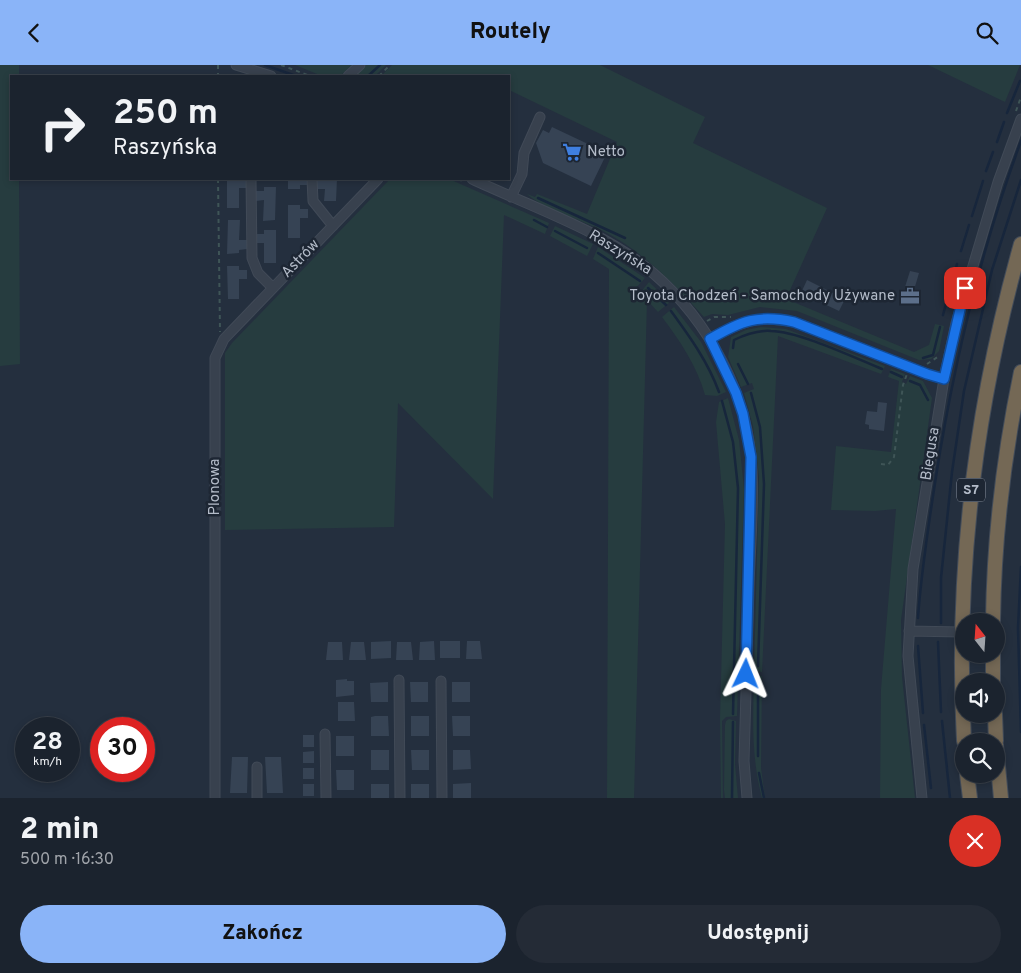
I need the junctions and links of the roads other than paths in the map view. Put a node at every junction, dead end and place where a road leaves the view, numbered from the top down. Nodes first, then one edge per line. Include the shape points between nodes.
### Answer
1 (236, 65) edge
2 (360, 65) edge
3 (268, 75) edge
4 (349, 75) edge
5 (540, 117) dead end
6 (1021, 119) edge
7 (251, 180) edge
8 (312, 180) edge
9 (377, 180) edge
10 (474, 180) edge
11 (511, 197) junction
12 (333, 226) junction
13 (1021, 244) edge
14 (273, 288) junction
15 (223, 333) joint
16 (710, 339) junction
17 (1021, 372) edge
18 (944, 379) junction
19 (962, 613) edge
20 (993, 613) edge
21 (909, 631) junction
22 (955, 632) edge
23 (962, 663) edge
24 (399, 680) dead end
25 (441, 681) dead end
26 (964, 733) edge
27 (325, 734) dead end
28 (257, 767) dead end
29 (968, 783) edge
30 (1000, 783) edge
31 (215, 798) edge
32 (257, 798) edge
33 (326, 798) edge
34 (400, 798) edge
35 (442, 798) edge
36 (747, 798) edge
37 (922, 798) edge
38 (970, 798) edge
39 (1001, 798) edge

1 - 3 street
2 - 4 street
5 - 11 street via 524,153 522,175
6 - 18 street, Biegusa via 965,288
7 - 14 street via 252,259 258,273
8 - 12 street via 313,201
9 - 12 street, Astrów
10 - 11 street, Raszyńska
11 - 16 street, Raszyńska via 600,238 645,266 680,299
12 - 14 street, Astrów
13 - 19 highway, S7 via 990,369 979,431 970,495
14 - 15 street, Astrów
15 - 31 street, Plonowa via 214,365
16 - 18 street via 738,323 777,318
16 - 36 street, Raszyńska via 730,378 743,414 752,471 744,761
17 - 20 highway, S7 via 999,519
18 - 21 street, Biegusa via 913,569
21 - 22 street
21 - 37 street, Biegusa via 910,686
23 - 26 highway, S7
24 - 34 street
25 - 35 street
27 - 33 street
28 - 32 street
29 - 38 highway
30 - 39 highway

